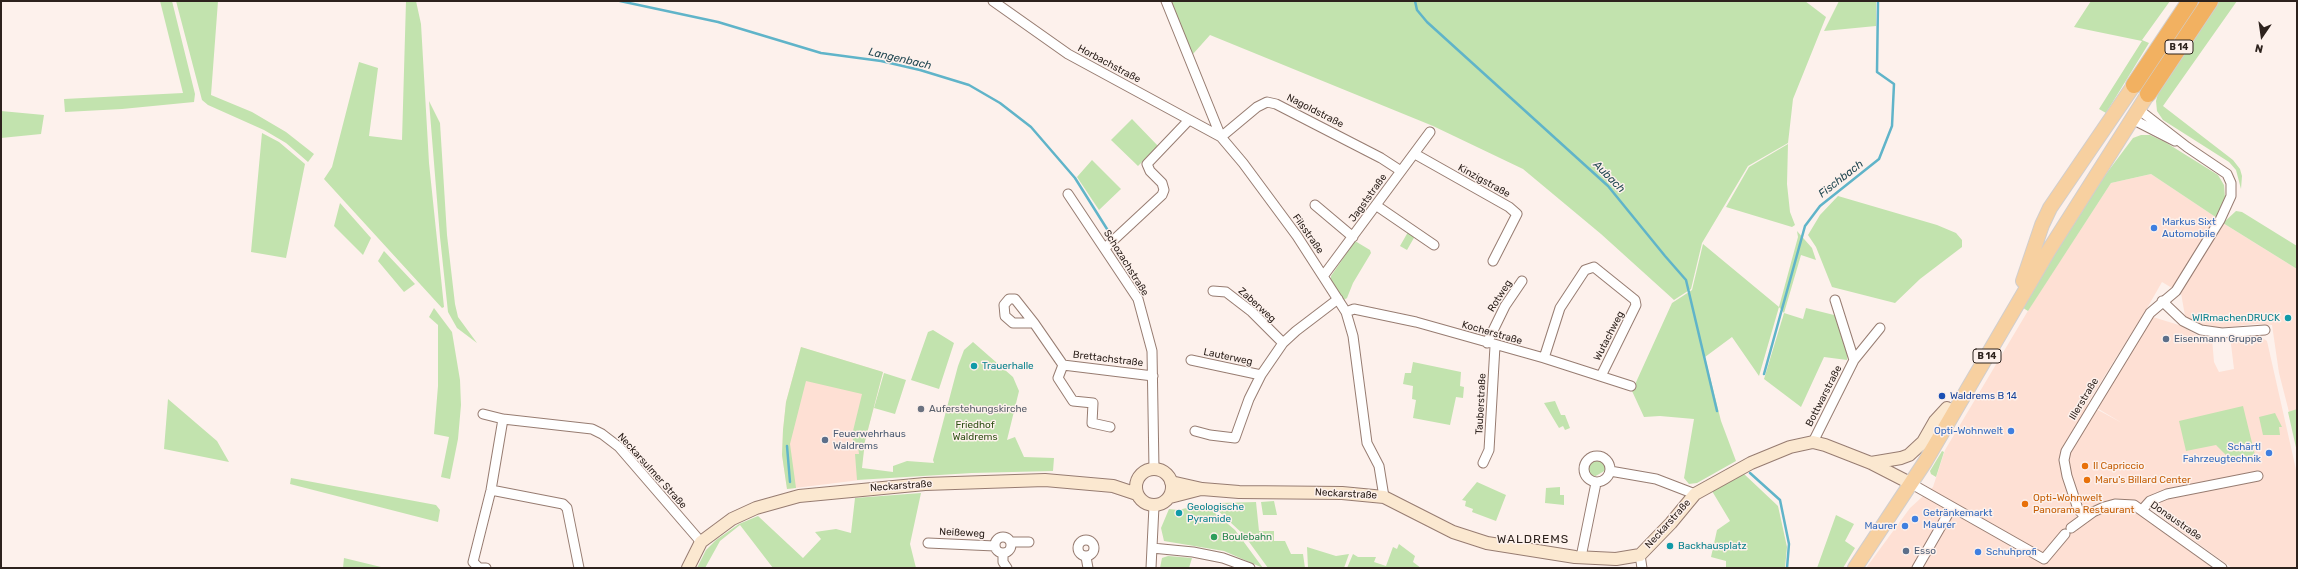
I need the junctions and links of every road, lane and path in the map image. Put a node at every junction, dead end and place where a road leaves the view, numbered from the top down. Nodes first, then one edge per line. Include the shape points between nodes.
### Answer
1 (993, 1) edge
2 (1166, 1) edge
3 (2190, 1) edge
4 (2210, 1) edge
5 (2134, 85) joint
6 (2148, 94) joint
7 (2120, 104) junction
8 (2135, 114) junction
9 (1189, 120) junction
10 (1430, 132) dead end
11 (1222, 137) junction
12 (1415, 154) junction
13 (1401, 171) junction
14 (1068, 194) dead end
15 (1316, 205) dead end
16 (1377, 206) junction
17 (1353, 237) junction
18 (1434, 245) dead end
19 (1105, 248) junction
20 (1493, 261) dead end
21 (1324, 275) junction
22 (1522, 281) dead end
23 (1213, 291) dead end
24 (1338, 299) junction
25 (1835, 300) dead end
26 (2162, 301) junction
27 (1346, 312) junction
28 (1034, 323) dead end
29 (1880, 328) dead end
30 (2265, 330) dead end
31 (1283, 344) junction
32 (1491, 344) junction
33 (1544, 358) junction
34 (1191, 360) dead end
35 (1854, 360) junction
36 (1063, 365) junction
37 (1261, 375) junction
38 (1153, 376) junction
39 (1601, 376) junction
40 (1631, 386) dead end
41 (1946, 408) junction
42 (483, 414) dead end
43 (503, 419) junction
44 (1110, 427) dead end
45 (1196, 431) dead end
46 (1813, 442) junction
47 (1483, 462) dead end
48 (1871, 463) junction
49 (1154, 469) junction
50 (1610, 471) junction
51 (1140, 476) junction
52 (2258, 476) dead end
53 (1171, 482) junction
54 (1596, 483) junction
55 (1910, 483) junction
56 (1113, 486) junction
57 (1202, 489) junction
58 (491, 490) junction
59 (1137, 494) junction
60 (1694, 494) junction
61 (1170, 497) junction
62 (1384, 497) junction
63 (1154, 506) junction
64 (1952, 507) junction
65 (2142, 510) junction
66 (2085, 517) junction
67 (702, 542) junction
68 (1011, 542) junction
69 (1029, 542) dead end
70 (928, 543) dead end
71 (995, 546) junction
72 (1152, 548) junction
73 (1003, 553) junction
74 (1640, 555) junction
75 (1086, 557) junction
76 (1581, 557) junction
77 (2043, 564) edge
78 (486, 568) edge
79 (579, 568) edge
80 (688, 568) edge
81 (1007, 568) edge
82 (1088, 568) edge
83 (1151, 568) edge
84 (1250, 568) edge
85 (1642, 568) edge
86 (1856, 568) edge
87 (1916, 568) edge
88 (2222, 568) edge

1 - 9 street, Horbachstraße via 1068,54
2 - 11 street, Filsstraße
3 - 5 highway, B 14
4 - 6 highway, B 14
5 - 7 main road, B 14
6 - 8 main road, B 14
7 - 8 main road
7 - 41 main road, B 14 via 2050,208 2022,283
8 - 26 street, Illerstraße via 2226,174 2231,183 2231,196 2220,220 2176,291
8 - 55 main road, B 14 via 2049,250
9 - 11 street, Horbachstraße
9 - 19 street via 1147,164 1162,183 1162,195
10 - 12 street, Jagststraße
11 - 13 street, Nagoldstraße via 1257,107 1267,102 1276,104 1381,158
11 - 21 street, Filsstraße
12 - 13 street, Jagststraße
12 - 20 street, Kinzigstraße via 1517,214
13 - 16 street, Jagststraße
14 - 19 street, Schozachstraße
15 - 17 street
16 - 17 street, Jagststraße
16 - 18 street
17 - 21 street, Jagststraße
19 - 38 street, Schozachstraße via 1138,299 1152,352
21 - 24 street, Filsstraße
22 - 32 street, Rotweg via 1505,306
23 - 31 street, Zaberweg via 1226,292 1252,312
24 - 27 street, Filsstraße
24 - 31 street
25 - 35 street, Bottwarstraße
26 - 30 street via 2186,323 2201,330 2222,333
26 - 66 street, Illerstraße via 2139,330 2064,455 2075,501
27 - 32 street, Kocherstraße via 1354,309 1416,322
27 - 62 street, Filsstraße via 1353,336 1367,443 1379,466
28 - 36 street, Brettachstraße
29 - 35 street, Bottwarstraße
31 - 37 street
32 - 33 street, Kocherstraße
32 - 47 street, Tauberstraße via 1489,450
33 - 39 street, Kocherstraße
33 - 39 street, Wutachweg via 1560,308 1585,270 1594,267 1635,300 1634,311
34 - 37 street, Lauterweg
35 - 46 street, Bottwarstraße
36 - 38 street, Brettachstraße
36 - 44 street via 1058,378 1073,401 1093,403 1092,423
37 - 45 street via 1235,438
38 - 49 street, Schozachstraße
39 - 40 street, Kocherstraße
41 - 48 street via 1935,421 1924,442 1909,455
41 - 55 main road, B 14 via 1919,456
42 - 43 street, Neckarsulmer Straße
43 - 58 street
43 - 67 street, Neckarsulmer Straße via 592,429 602,434 619,447
46 - 48 street, Neckarstraße
46 - 60 street, Neckarstraße via 1790,447 1751,462
48 - 55 street, Neckarstraße
49 - 51 street
49 - 53 street via 1164,472
50 - 54 street via 1605,480
50 - 54 street via 1605,459 1597,456 1589,458 1584,465 1584,474
50 - 60 street via 1656,479
51 - 56 street, Neckarstraße
51 - 59 street via 1136,482
52 - 65 street via 2167,494 2150,501
53 - 57 street, Neckarstraße
53 - 61 street
54 - 76 street
55 - 64 street, Donaustraße
55 - 86 main road, B 14
56 - 59 street, Neckarstraße
56 - 67 street, Neckarstraße via 1045,480 969,482 812,494 750,511 727,522
57 - 61 street, Neckarstraße
57 - 62 street, Neckarstraße via 1342,492
58 - 78 street via 473,562 479,568
58 - 79 street via 563,504 567,508
59 - 63 street via 1143,502
60 - 74 street, Neckarstraße via 1672,523
61 - 63 street
62 - 76 street, Neckarstraße via 1467,537 1511,547
63 - 72 street
64 - 77 street, Donaustraße
64 - 87 street
65 - 66 street, Donaustraße via 2134,505 2115,504
65 - 88 street, Donaustraße
66 - 77 street, Donaustraße via 2068,531
67 - 80 street
68 - 69 street, Neißeweg
68 - 71 street, Neißeweg via 1005,537 1000,537 996,540
68 - 73 street via 1010,550
70 - 71 street, Neißeweg
71 - 73 street, Neißeweg via 998,552
72 - 83 street
72 - 84 street via 1223,558
73 - 81 street via 1003,562
74 - 76 street, Neckarstraße via 1616,559
74 - 85 street
75 - 75 street via 1079,554 1075,546 1084,540 1092,543 1094,551
75 - 82 street

